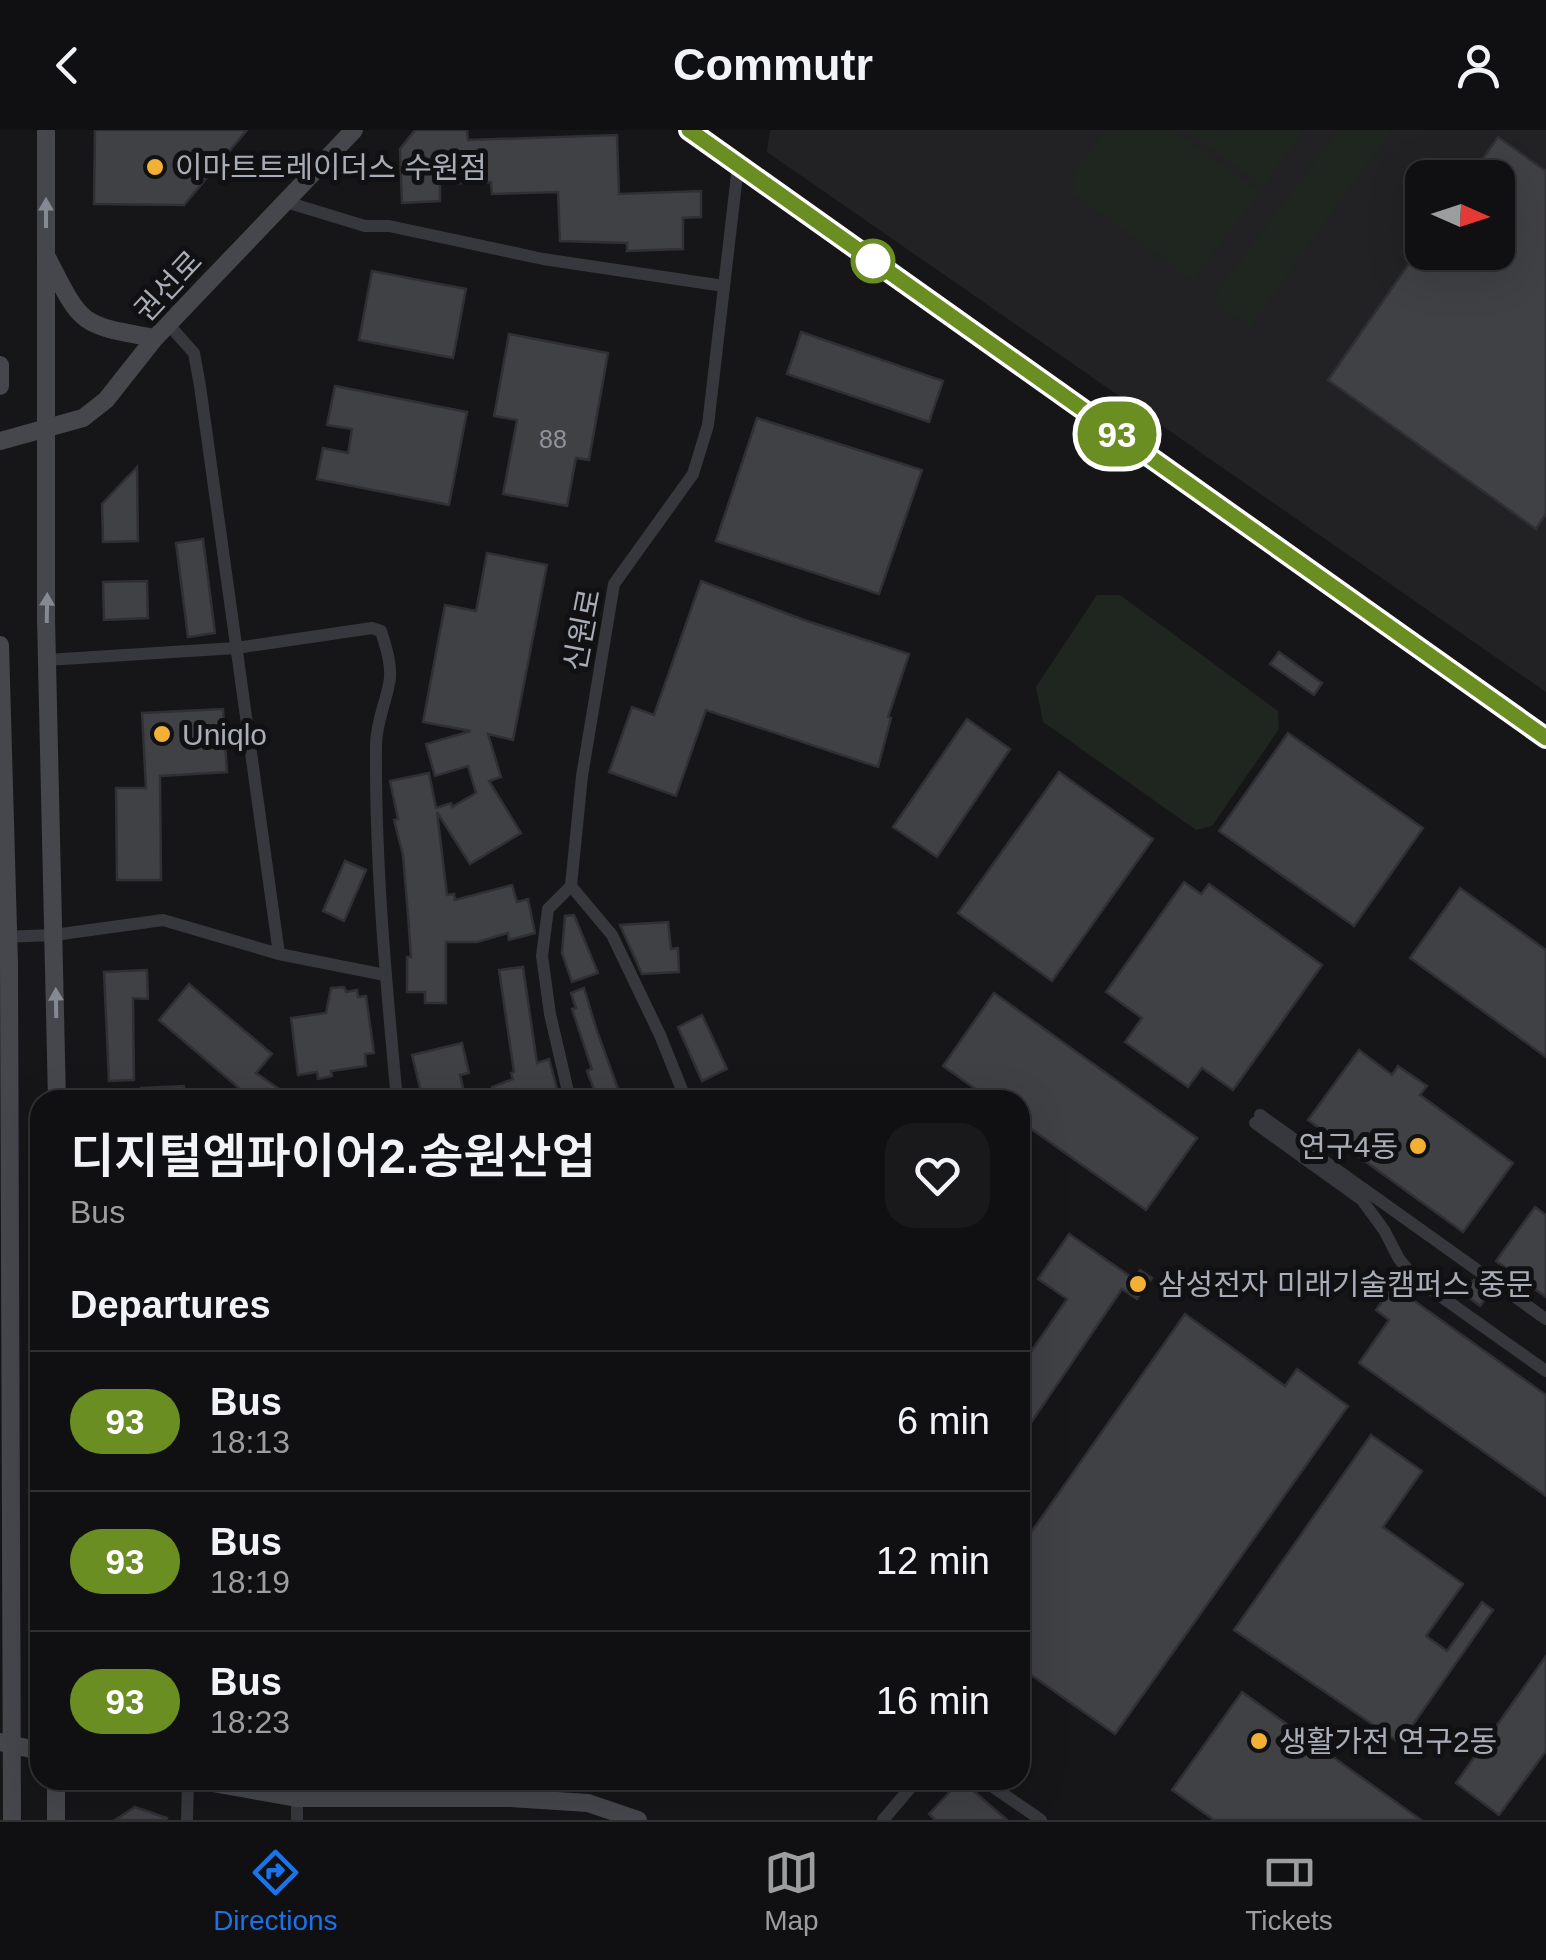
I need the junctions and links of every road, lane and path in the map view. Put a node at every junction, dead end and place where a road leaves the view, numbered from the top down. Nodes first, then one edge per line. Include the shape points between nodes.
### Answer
1 (46, 130) edge
2 (354, 130) edge
3 (689, 130) edge
4 (708, 137) edge
5 (738, 166) junction
6 (286, 202) junction
7 (46, 257) junction
8 (724, 286) junction
9 (162, 331) junction
10 (0, 365) edge
11 (0, 384) edge
12 (48, 428) junction
13 (0, 441) edge
14 (0, 645) edge
15 (236, 648) junction
16 (47, 660) junction
17 (1546, 738) edge
18 (571, 886) junction
19 (54, 935) junction
20 (4, 937) edge
21 (278, 954) junction
22 (386, 975) junction
23 (58, 1090) edge
24 (396, 1090) edge
25 (568, 1090) edge
26 (682, 1090) edge
27 (1546, 1319) edge
28 (1546, 1371) edge
29 (12, 1406) junction
30 (0, 1436) edge
31 (7, 1744) edge
32 (56, 1790) edge
33 (188, 1790) edge
34 (297, 1790) edge
35 (320, 1790) edge
36 (908, 1790) edge
37 (998, 1790) edge
38 (12, 1820) edge
39 (56, 1820) edge
40 (188, 1820) edge
41 (297, 1820) edge
42 (638, 1820) edge
43 (883, 1820) edge
44 (1041, 1820) edge

7 -> 1 street
2 - 6 street, 권선로
3 - 4 street
4 - 5 street
5 - 8 street, 신원로
5 - 17 street
6 - 8 street via 365,226
6 - 9 street, 권선로
7 - 9 street via 75,311 94,325
7 - 12 street
8 - 18 street, 신원로 via 708,425 692,474 614,584
9 - 12 street, 권선로 via 106,400 84,418
9 - 15 street via 194,353
10 - 11 street
12 - 13 street, 권선로
16 -> 12 street
14 - 20 street
15 - 16 street
15 - 21 street
15 - 22 street via 381,632 390,681 376,740
16 - 19 street
18 - 25 street via 548,910 542,956
18 - 26 street via 612,934
19 - 20 street
19 - 21 street via 163,920
23 -> 19 street
20 - 29 street
21 - 22 street
22 - 24 street
27 - 28 street via 1258,1119 1362,1200 1415,1278
29 - 30 street
29 - 31 street
31 - 38 street
32 - 39 street
33 - 40 street
34 - 41 street
35 - 42 street via 588,1803
36 - 43 street
37 - 44 street

